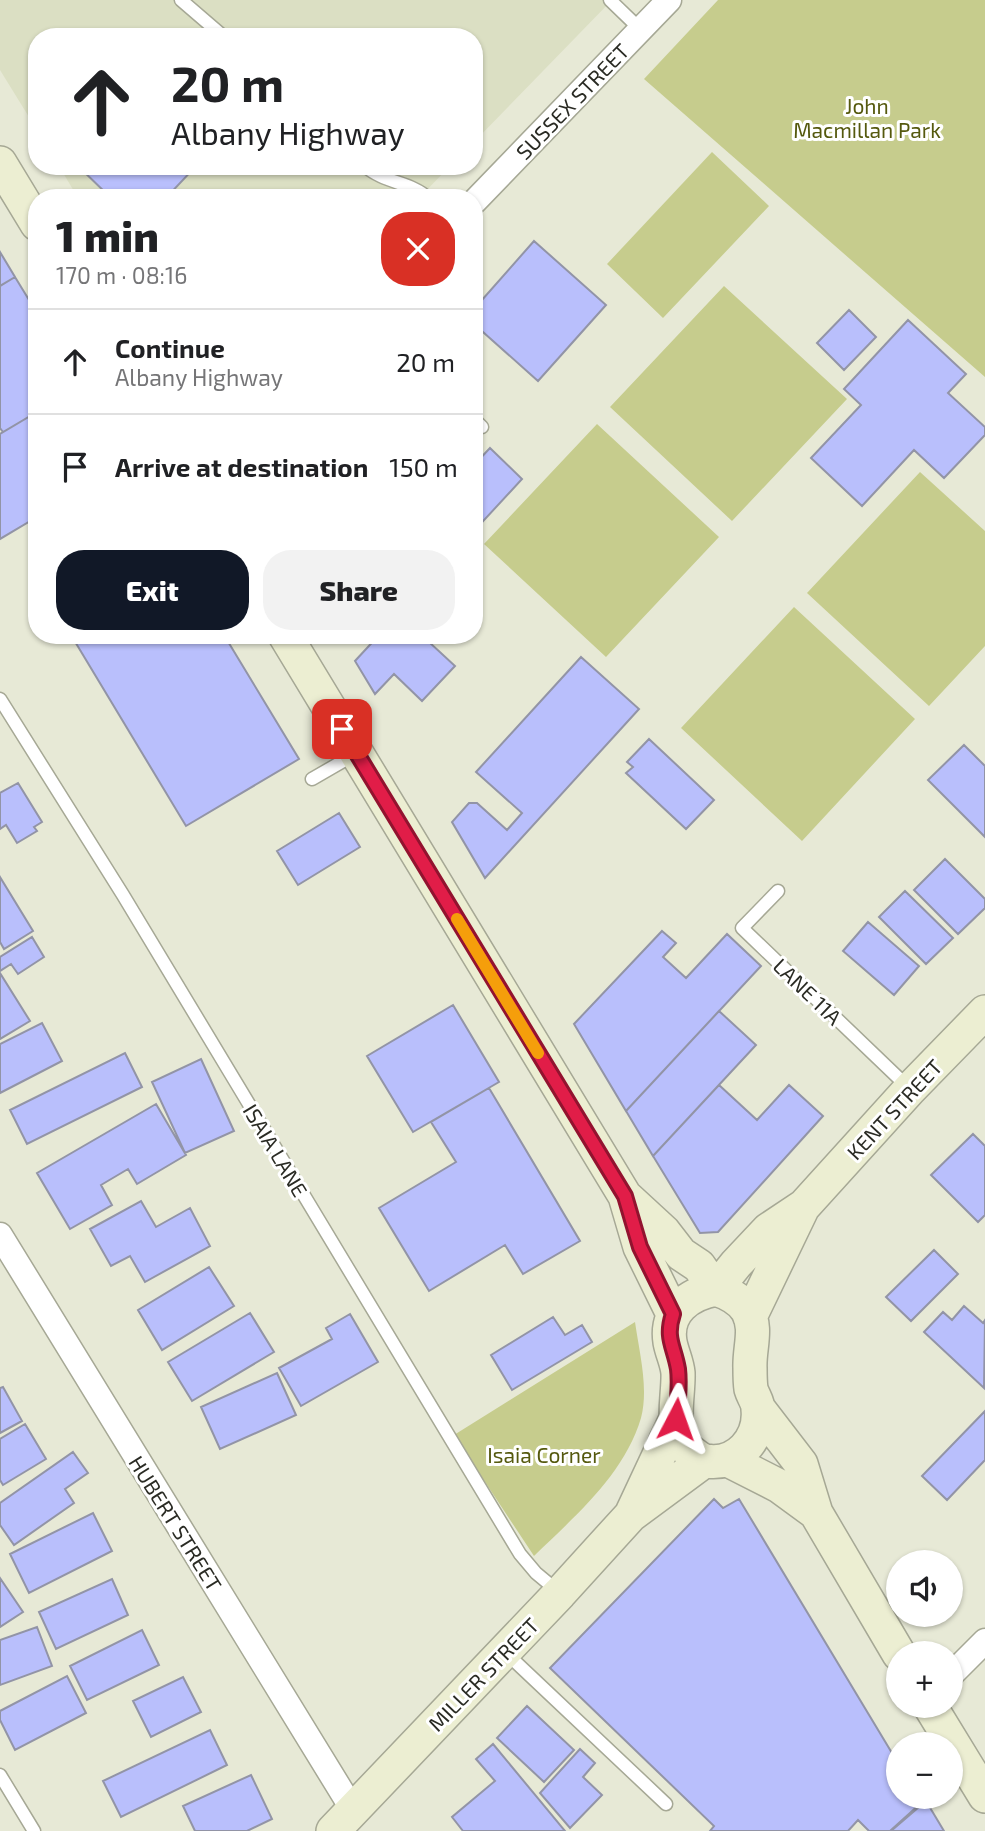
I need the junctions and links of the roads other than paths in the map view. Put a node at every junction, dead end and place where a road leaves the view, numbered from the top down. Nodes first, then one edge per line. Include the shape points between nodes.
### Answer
1 (181, 0) edge
2 (610, 0) edge
3 (669, 0) edge
4 (214, 28) edge
5 (641, 30) junction
6 (0, 163) edge
7 (375, 175) edge
8 (413, 189) edge
9 (483, 193) edge
10 (28, 209) edge
11 (291, 644) edge
12 (0, 699) edge
13 (357, 752) junction
14 (312, 779) dead end
15 (778, 891) dead end
16 (985, 1012) edge
17 (911, 1089) junction
18 (625, 1196) junction
19 (804, 1206) junction
20 (0, 1236) edge
21 (716, 1289) junction
22 (673, 1314) junction
23 (750, 1317) junction
24 (758, 1408) junction
25 (676, 1419) junction
26 (716, 1461) junction
27 (816, 1513) junction
28 (631, 1515) junction
29 (560, 1593) junction
30 (891, 1641) edge
31 (985, 1641) edge
32 (505, 1651) junction
33 (963, 1663) edge
34 (937, 1718) edge
35 (0, 1775) edge
36 (985, 1797) edge
37 (666, 1804) dead end
38 (343, 1820) edge
39 (34, 1831) edge

1 - 4 lane
2 - 5 lane
3 - 5 street, SUSSEX STREET
5 - 9 street, SUSSEX STREET
6 - 10 main road
7 - 8 lane
11 - 13 main road
12 - 29 lane, ISAIA LANE via 520,1554
13 - 14 lane
13 - 18 main road
15 - 17 lane, LANE 11A via 743,928
16 - 17 main road, KENT STREET
17 - 19 main road, KENT STREET
18 - 21 main road via 681,1254 699,1266
18 - 22 main road via 640,1247
19 - 21 main road, KENT STREET via 768,1230
19 - 23 main road, KENT STREET
20 - 38 street, HUBERT STREET
21 - 22 main road via 696,1294
21 - 23 main road via 731,1294
22 - 25 main road via 669,1328 678,1368
23 - 24 main road via 751,1387
24 - 26 main road, MILLER STREET via 756,1434 746,1449
24 - 27 main road via 801,1464
25 - 26 main road via 678,1437 686,1449
25 - 28 main road, MILLER STREET
26 - 27 main road via 779,1486
26 - 28 main road, MILLER STREET
27 - 30 main road
28 - 29 main road, MILLER STREET
29 - 32 main road, MILLER STREET
31 - 33 street
32 - 37 lane
32 - 38 main road, MILLER STREET
34 - 36 main road
35 - 39 lane

